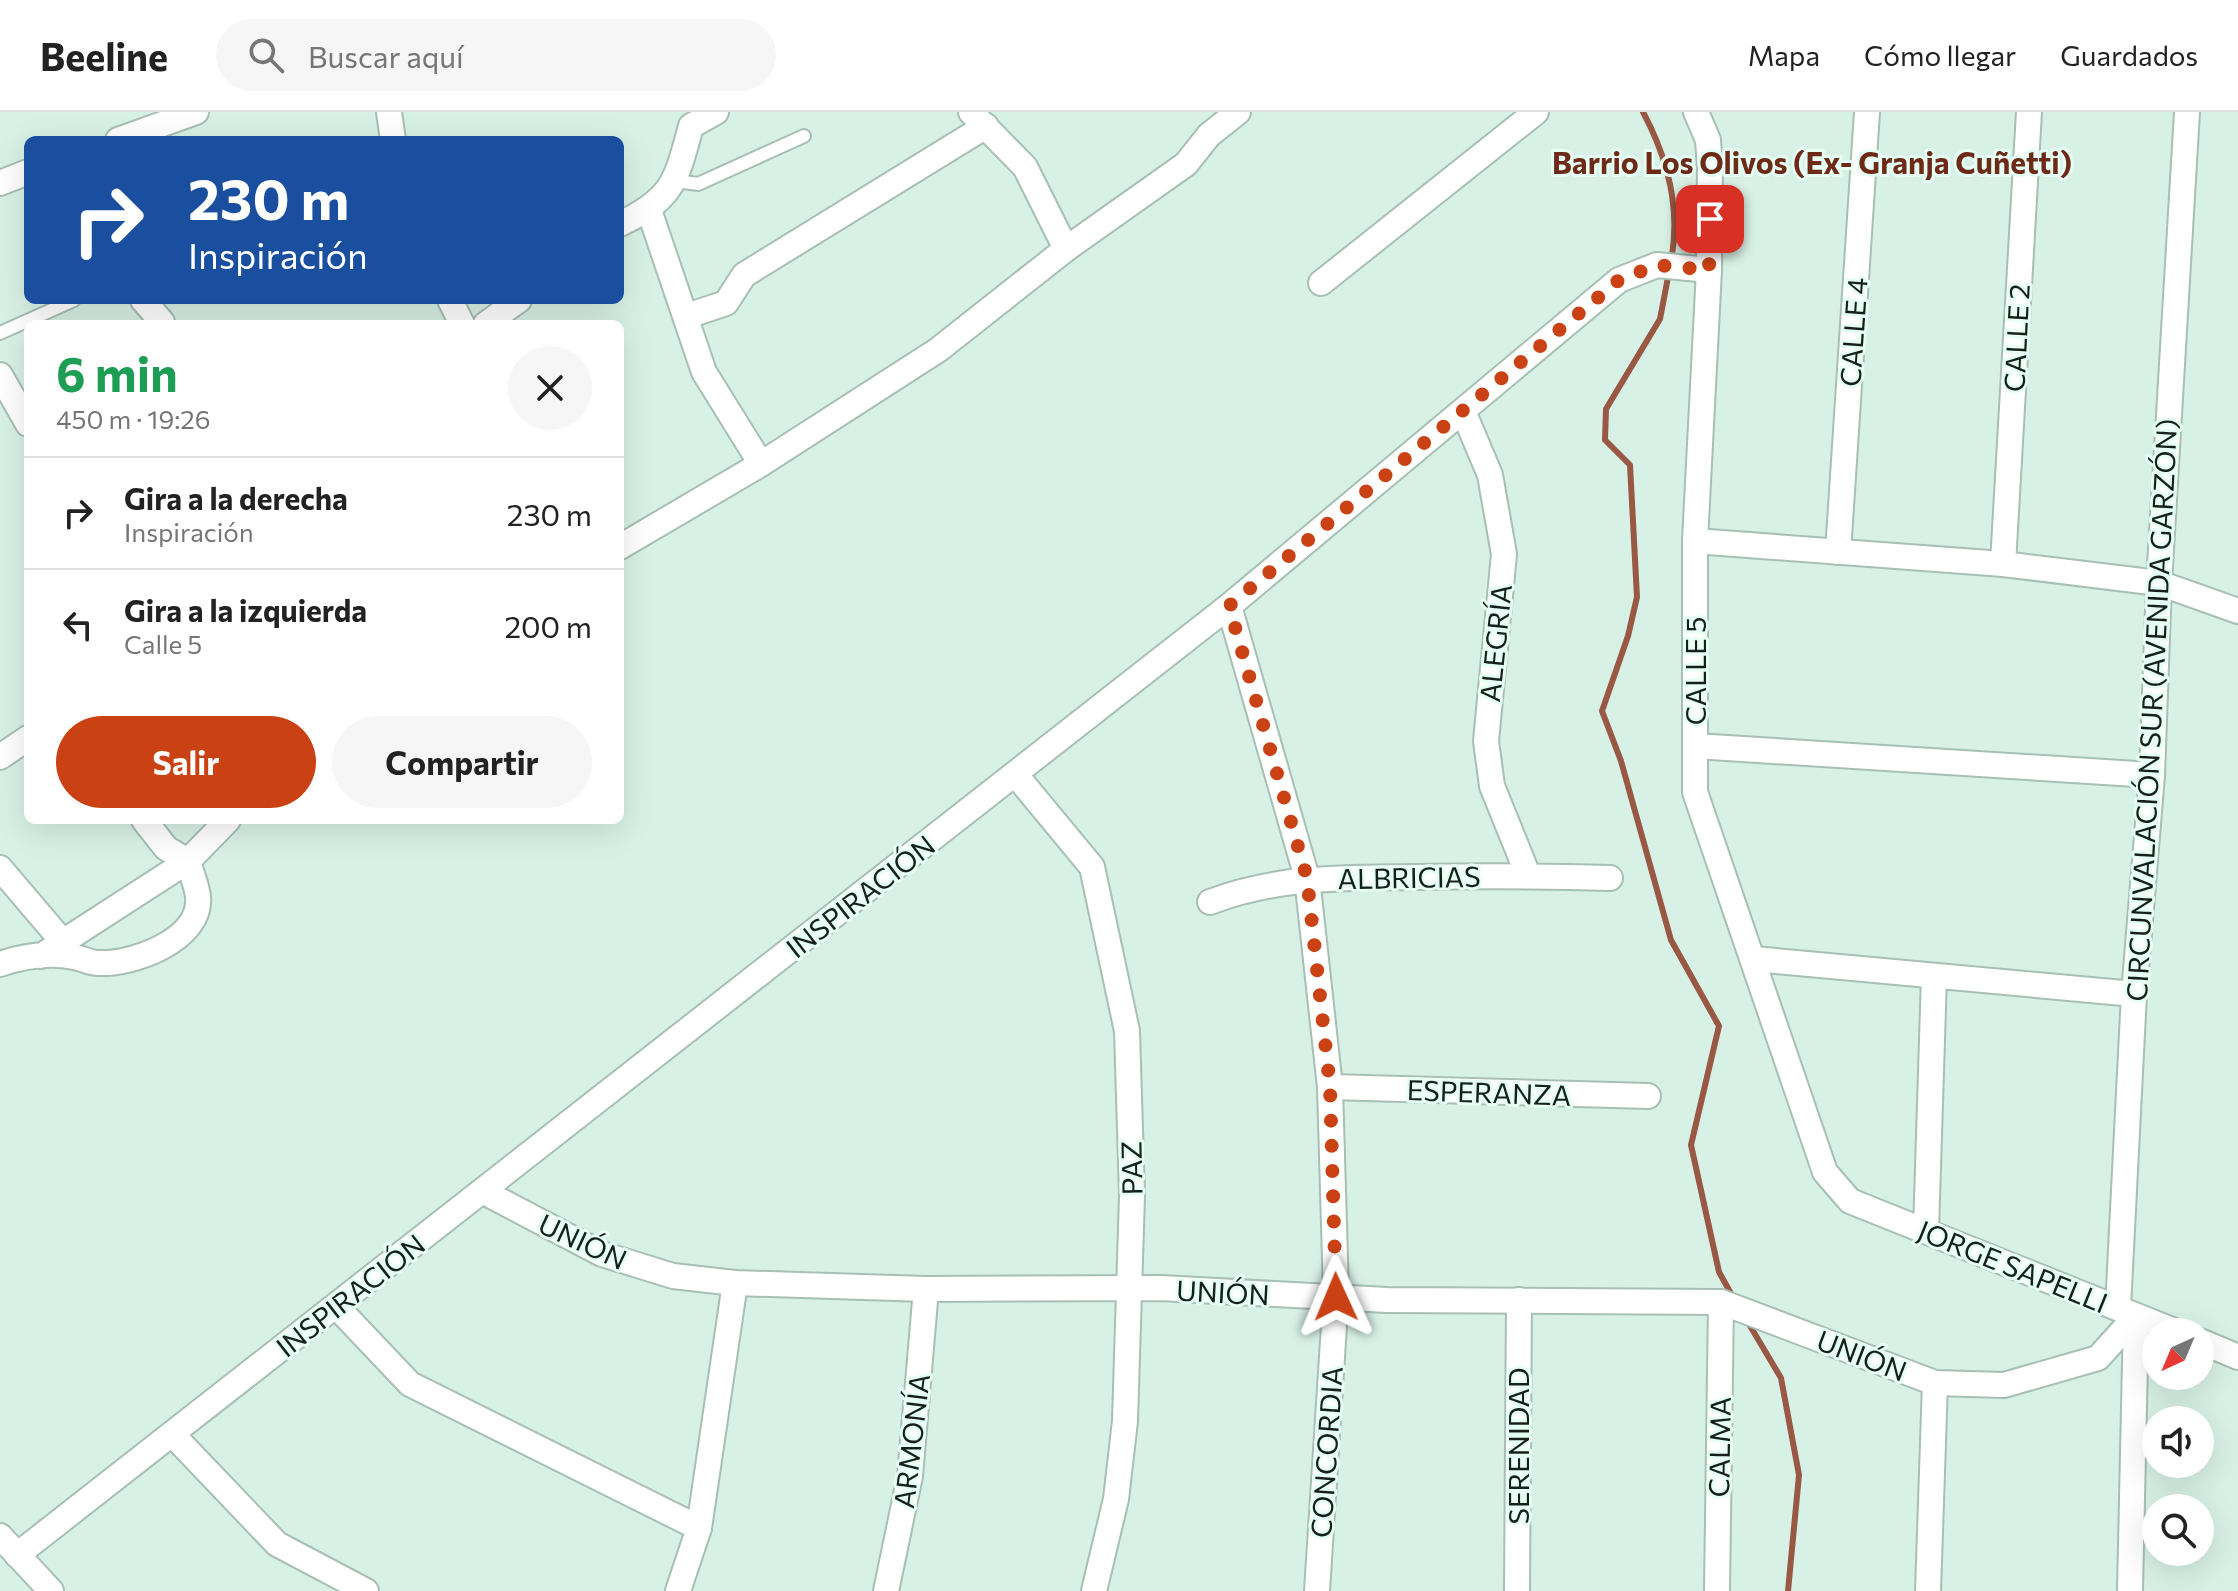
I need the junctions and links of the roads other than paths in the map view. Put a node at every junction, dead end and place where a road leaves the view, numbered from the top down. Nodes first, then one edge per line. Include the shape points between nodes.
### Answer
1 (196, 112) edge
2 (389, 112) edge
3 (716, 112) edge
4 (1238, 112) edge
5 (1536, 112) edge
6 (1696, 112) edge
7 (1867, 112) edge
8 (2029, 112) edge
9 (2187, 112) edge
10 (978, 119) edge
11 (149, 135) edge
12 (392, 136) edge
13 (804, 136) dead end
14 (24, 174) edge
15 (676, 181) junction
16 (0, 183) edge
17 (649, 210) junction
18 (624, 222) edge
19 (1066, 249) junction
20 (1709, 270) junction
21 (1321, 283) dead end
22 (65, 304) edge
23 (146, 304) edge
24 (514, 304) edge
25 (687, 316) junction
26 (29, 320) edge
27 (160, 320) edge
28 (492, 320) edge
29 (24, 322) edge
30 (0, 333) edge
31 (0, 375) edge
32 (1463, 411) junction
33 (24, 417) edge
34 (761, 464) junction
35 (1695, 541) junction
36 (624, 545) edge
37 (1838, 552) junction
38 (2003, 564) junction
39 (2159, 583) junction
40 (1229, 606) junction
41 (2238, 611) edge
42 (24, 741) edge
43 (1695, 746) junction
44 (0, 757) edge
45 (1015, 774) junction
46 (2152, 775) junction
47 (147, 824) edge
48 (224, 824) edge
49 (188, 861) junction
50 (0, 868) edge
51 (1528, 875) junction
52 (1307, 878) junction
53 (1610, 878) dead end
54 (1210, 902) dead end
55 (63, 942) junction
56 (41, 956) junction
57 (1754, 959) junction
58 (0, 964) edge
59 (1934, 976) junction
60 (2134, 994) junction
61 (1330, 1087) junction
62 (1648, 1096) dead end
63 (484, 1192) junction
64 (1850, 1201) joint
65 (1926, 1231) junction
66 (735, 1283) junction
67 (926, 1289) junction
68 (1130, 1289) junction
69 (1336, 1297) junction
70 (1519, 1300) junction
71 (1721, 1302) junction
72 (336, 1306) junction
73 (2127, 1312) junction
74 (2142, 1318) edge
75 (2214, 1347) edge
76 (2238, 1357) edge
77 (1935, 1383) junction
78 (172, 1434) junction
79 (699, 1528) junction
80 (0, 1536) edge
81 (17, 1555) junction
82 (51, 1591) edge
83 (366, 1591) edge
84 (678, 1591) edge
85 (886, 1591) edge
86 (1094, 1591) edge
87 (1317, 1591) edge
88 (1517, 1591) edge
89 (1717, 1591) edge
90 (1928, 1591) edge
91 (2130, 1591) edge

1 - 11 street
2 - 12 street
3 - 15 street via 691,126
4 - 19 street via 1209,135 1186,164
5 - 21 street
6 - 20 street, CALLE 5 via 1708,140
7 - 37 street, CALLE 4
8 - 38 street, CALLE 2
9 - 39 street, CIRCUNVALACIÓN SUR (AVENIDA GARZÓN)
10 - 19 street via 1025,167
10 - 25 street via 744,275 726,303
13 - 15 lane via 698,184
14 - 16 street
15 - 17 street
17 - 18 street
17 - 25 street
19 - 34 street via 938,350
20 - 32 street, INSPIRACIÓN via 1657,265 1619,280
20 - 35 street, CALLE 5
22 - 26 lane
23 - 27 street
24 - 28 street
25 - 34 street via 704,372
29 - 30 lane
31 - 33 street
32 - 40 street, INSPIRACIÓN
32 - 51 street, ALEGRÍA via 1490,475 1504,554 1491,663 1492,786
34 - 36 street
35 - 37 street
35 - 43 street, CALLE 5
37 - 38 street
38 - 39 street
39 - 41 street
39 - 46 street, CIRCUNVALACIÓN SUR (AVENIDA GARZÓN)
40 - 45 street, INSPIRACIÓN
40 - 52 street, CONCORDIA
42 - 44 street
43 - 46 street
43 - 57 street, CALLE 5 via 1695,792
45 - 63 street, INSPIRACIÓN
45 - 68 street, PAZ via 1092,867 1127,1031
46 - 60 street, CIRCUNVALACIÓN SUR (AVENIDA GARZÓN)
47 - 49 street via 166,848
48 - 49 street
49 - 55 street
49 - 56 street via 199,898 195,917 175,940 147,955 98,964 72,956
50 - 55 street
51 - 52 street, ALBRICIAS
51 - 53 street, ALBRICIAS
52 - 54 street, ALBRICIAS via 1244,889
52 - 61 street, CONCORDIA
55 - 56 street
56 - 58 street
57 - 59 street
57 - 64 street, CALLE 5 via 1825,1172
59 - 60 street
59 - 65 street
60 - 73 street, CIRCUNVALACIÓN SUR (AVENIDA GARZÓN)
61 - 62 street, ESPERANZA
61 - 69 street, CONCORDIA
63 - 66 street, UNIÓN via 602,1254 673,1276
63 - 72 street, INSPIRACIÓN
64 - 65 street, JORGE SAPELLI
65 - 73 street, JORGE SAPELLI
66 - 67 street, UNIÓN
66 - 79 street
67 - 68 street, UNIÓN
67 - 85 street, ARMONÍA via 910,1476
68 - 69 street, UNIÓN
68 - 86 street, PAZ via 1122,1452
69 - 70 street, UNIÓN
69 - 87 street, CONCORDIA
70 - 71 street, UNIÓN
70 - 88 street, SERENIDAD
71 - 77 street, UNIÓN
71 - 89 street, CALMA
72 - 78 street, INSPIRACIÓN
72 - 79 street via 410,1384
73 - 74 street, JORGE SAPELLI
73 - 77 street, UNIÓN via 2098,1358 2004,1385
73 - 91 street, CIRCUNVALACIÓN SUR (AVENIDA GARZÓN)
75 - 76 street
77 - 90 street
78 - 81 street, INSPIRACIÓN
78 - 83 street via 277,1544
79 - 84 street
80 - 81 street
81 - 82 street

